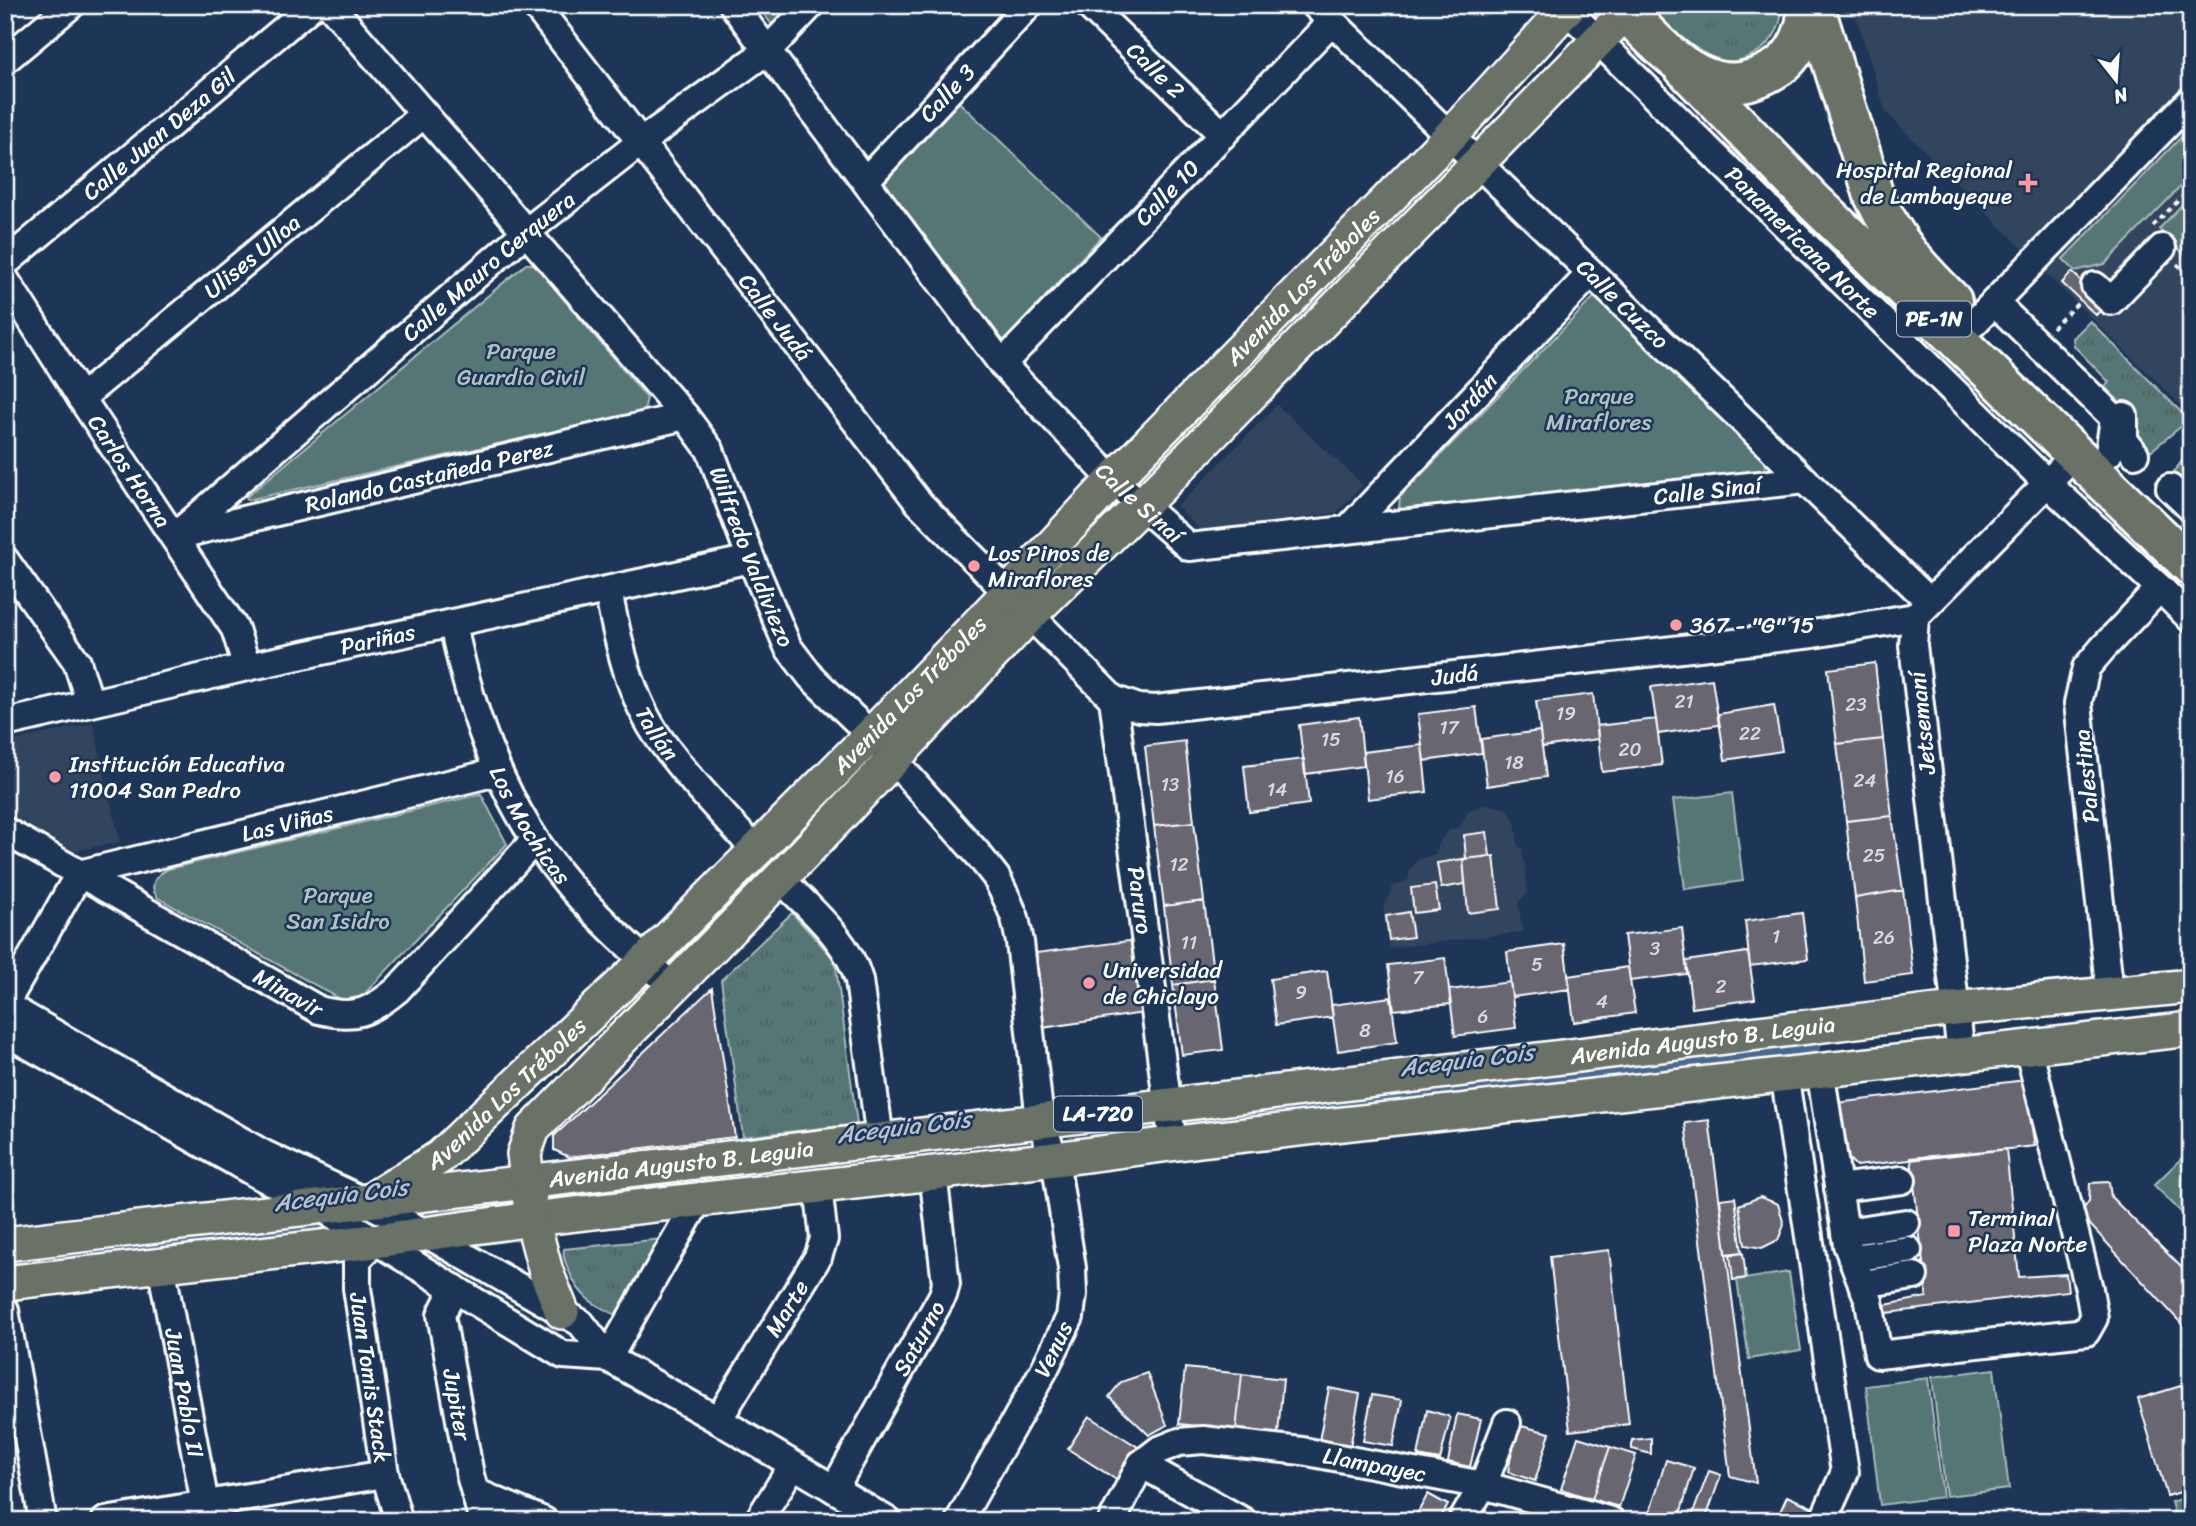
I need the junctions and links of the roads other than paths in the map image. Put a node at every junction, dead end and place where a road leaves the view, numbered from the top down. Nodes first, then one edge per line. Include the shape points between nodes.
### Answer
1 (71, 5) edge
2 (313, 5) edge
3 (330, 5) edge
4 (535, 5) edge
5 (733, 5) edge
6 (811, 5) edge
7 (1029, 5) edge
8 (1088, 5) edge
9 (1807, 5) edge
10 (1814, 5) edge
11 (1566, 7) edge
12 (1622, 9) edge
13 (1324, 13) edge
14 (1597, 39) junction
15 (768, 50) junction
16 (5, 60) edge
17 (1683, 67) junction
18 (2191, 100) edge
19 (424, 114) junction
20 (1223, 135) junction
21 (1451, 135) junction
22 (641, 142) junction
23 (1480, 163) junction
24 (866, 180) junction
25 (526, 232) junction
26 (2162, 248) dead end
27 (5, 263) edge
28 (1591, 273) junction
29 (5, 279) edge
30 (2088, 293) road end
31 (1984, 312) junction
32 (2049, 331) road end
33 (1002, 364) junction
34 (81, 398) junction
35 (685, 416) junction
36 (2107, 454) junction
37 (1113, 480) junction
38 (1805, 480) junction
39 (2047, 483) junction
40 (2170, 488) dead end
41 (1143, 504) junction
42 (2191, 509) edge
43 (1348, 530) junction
44 (2191, 531) edge
45 (174, 537) junction
46 (751, 559) junction
47 (2191, 566) edge
48 (8, 569) edge
49 (2160, 587) junction
50 (608, 591) junction
51 (1019, 604) junction
52 (1922, 609) junction
53 (2191, 619) edge
54 (453, 624) junction
55 (247, 667) junction
56 (1114, 699) junction
57 (90, 704) junction
58 (5, 723) edge
59 (871, 735) junction
60 (894, 760) junction
61 (497, 772) junction
62 (5, 831) edge
63 (535, 840) junction
64 (756, 851) junction
65 (79, 874) junction
66 (780, 878) junction
67 (646, 961) junction
68 (2191, 986) edge
69 (672, 987) junction
70 (2110, 994) junction
71 (5, 1005) edge
72 (1954, 1009) junction
73 (1816, 1026) junction
74 (2191, 1029) edge
75 (5, 1032) edge
76 (2028, 1047) junction
77 (1961, 1054) junction
78 (1820, 1069) junction
79 (1784, 1073) junction
80 (1169, 1107) junction
81 (1040, 1122) junction
82 (880, 1140) junction
83 (1173, 1143) junction
84 (1055, 1158) junction
85 (933, 1173) junction
86 (528, 1183) junction
87 (818, 1186) junction
88 (698, 1200) junction
89 (367, 1203) junction
90 (323, 1208) junction
91 (1842, 1211) junction
92 (532, 1218) junction
93 (426, 1234) junction
94 (374, 1240) junction
95 (5, 1244) edge
96 (161, 1264) junction
97 (1860, 1277) junction
98 (5, 1283) edge
99 (454, 1288) junction
100 (5, 1310) edge
101 (562, 1312) junction
102 (608, 1358) junction
103 (718, 1420) junction
104 (1507, 1423) dead end
105 (1141, 1464) junction
106 (793, 1465) junction
107 (385, 1474) junction
108 (1483, 1485) junction
109 (834, 1489) junction
110 (475, 1492) junction
111 (206, 1512) edge
112 (43, 1521) edge
113 (105, 1521) edge
114 (399, 1521) edge
115 (483, 1521) edge
116 (544, 1521) edge
117 (758, 1521) edge
118 (888, 1521) edge
119 (959, 1521) edge
120 (1112, 1521) edge
121 (1243, 1521) edge
122 (1462, 1521) edge
123 (1611, 1521) edge
124 (1823, 1521) edge

1 - 16 street
2 - 27 street, Calle Juan Deza Gil
3 - 19 street, Wilfredo Valdiviezo
4 - 22 street, Calle Judá
5 - 15 street, Calle Sinaí
6 - 15 street, Calle Mauro Cerquera
7 - 24 street, Calle 3
8 - 20 street, Calle 2
9 - 17 highway, PE-1N via 1798,45 1784,64 1760,78 1734,84 1713,81
10 - 31 highway, Panamericana Norte / PE-1N via 1874,196 1888,224 1905,251
11 - 14 street, Panamericana Norte
11 - 21 main road, Avenida Los Tréboles
12 - 14 main road, Avenida Los Tréboles
12 - 17 highway, PE-1N
13 - 20 street, Calle 10
13 - 21 street, Calle Cuzco
14 - 23 main road, Avenida Los Tréboles
14 - 39 street, Panamericana Norte
15 - 22 street, Calle Mauro Cerquera
15 - 24 street, Calle Sinaí
17 - 36 highway, Panamericana Norte / PE-1N via 1813,201
18 - 31 street
19 - 25 street, Wilfredo Valdiviezo
19 - 34 street, Ulises Ulloa
20 - 33 street, Calle 10
21 - 23 street, Calle Cuzco
21 - 37 main road, Avenida Los Tréboles
22 - 25 street, Calle Mauro Cerquera
22 - 51 street, Calle Judá via 918,502
23 - 28 street, Calle Cuzco
23 - 41 main road, Avenida Los Tréboles
24 - 33 street, Calle Sinaí
25 - 35 street, Wilfredo Valdiviezo
25 - 45 street, Calle Mauro Cerquera
26 - 30 street via 2111,301
28 - 38 street, Calle Cuzco
28 - 43 street, Jordán
29 - 34 street, Carlos Horna
31 - 36 highway, Panamericana Norte / PE-1N
32 - 36 street via 2122,411 2124,440
33 - 37 street, Calle Sinaí
34 - 45 street, Carlos Horna
35 - 45 street, Rolando Castañeda Perez
35 - 46 street, Wilfredo Valdiviezo via 710,450
36 - 39 street
36 - 44 highway, Panamericana Norte / PE-1N
36 - 47 highway, Panamericana Norte / PE-1N
37 - 41 street, Calle Sinaí
37 - 51 main road, Avenida Los Tréboles
38 - 43 street, Calle Sinaí
38 - 52 street, Calle Cuzco
39 - 49 street, Panamericana Norte
39 - 52 street
40 - 42 street
41 - 43 street, Calle Sinaí via 1189,547
41 - 51 main road, Avenida Los Tréboles
45 - 55 street, Carlos Horna via 235,629
46 - 50 street, Pariñas
46 - 59 street, Wilfredo Valdiviezo via 788,647 811,677
48 - 57 street via 77,662
49 - 53 street, Panamericana Norte
49 - 70 street, Palestina via 2086,668 2078,703
50 - 54 street, Pariñas
50 - 64 street, Tallán via 619,647 660,740
51 - 56 street, Judá
51 - 59 main road, Avenida Los Tréboles
51 - 60 main road, Avenida Los Tréboles
52 - 56 street, Judá via 1813,634 1156,709
52 - 72 street, Jetsemaní via 1913,645
54 - 55 street, Pariñas
54 - 61 street, Los Mochicas via 466,687
55 - 57 street, Pariñas
56 - 80 street, Paruro
57 - 58 street, Pariñas
59 - 60 street, Wilfredo Valdiviezo
59 - 64 main road, Avenida Los Tréboles
60 - 66 main road, Avenida Los Tréboles
60 - 81 street, Wilfredo Valdiviezo via 996,877 1011,908 1020,942
61 - 63 street, Los Mochicas
61 - 65 street, Las Viñas
62 - 65 street, Minavir
63 - 65 street, Minavir via 397,990 379,1005 355,1015 319,1010
63 - 67 street, Los Mochicas via 604,924
64 - 67 main road, Avenida Los Tréboles
65 - 71 street
66 - 69 main road, Avenida Los Tréboles
66 - 82 street via 846,948 855,964
67 - 69 street, Los Mochicas
67 - 89 main road, Avenida Los Tréboles via 440,1157
68 - 70 main road, Avenida Augusto B. Leguia / LA-720
69 - 86 main road, Avenida Los Tréboles via 533,1129 524,1154
70 - 72 main road, Avenida Augusto B. Leguia / LA-720
71 - 89 street via 264,1154
72 - 73 main road, Avenida Augusto B. Leguia / LA-720
72 - 77 street, Jetsemaní
73 - 78 main road
73 - 80 main road, Avenida Augusto B. Leguia / LA-720
74 - 76 main road, Avenida Augusto B. Leguia / LA-720
75 - 90 street
76 - 77 main road, Avenida Augusto B. Leguia / LA-720
76 - 97 street via 2089,1289 2094,1318 2086,1332 1878,1355
77 - 78 main road, Avenida Augusto B. Leguia / LA-720
78 - 79 main road, Avenida Augusto B. Leguia / LA-720
78 - 91 street
79 - 83 main road, Avenida Augusto B. Leguia / LA-720
79 - 124 street via 1845,1472
80 - 81 main road, Avenida Augusto B. Leguia / LA-720
80 - 83 street, Paruro
81 - 82 main road, Avenida Augusto B. Leguia / LA-720
81 - 84 street, Wilfredo Valdiviezo
82 - 86 main road, Avenida Augusto B. Leguia / LA-720
83 - 84 main road, Avenida Augusto B. Leguia / LA-720
84 - 85 main road, Avenida Augusto B. Leguia / LA-720
84 - 119 street, Venus via 1072,1268 1070,1317
85 - 87 main road, Avenida Augusto B. Leguia / LA-720
85 - 109 street, Saturno via 946,1284 943,1295
86 - 89 main road, Avenida Augusto B. Leguia / LA-720
86 - 92 main road, Avenida Los Tréboles
87 - 88 main road, Avenida Augusto B. Leguia / LA-720
87 - 103 street, Marte via 824,1239 818,1257
88 - 92 main road, Avenida Augusto B. Leguia / LA-720
88 - 102 street
89 - 90 main road, Avenida Augusto B. Leguia / LA-720
89 - 93 street
90 - 94 street
90 - 95 main road, Avenida Augusto B. Leguia / LA-720
91 - 91 street via 1904,1203
91 - 97 street
92 - 93 main road, Avenida Augusto B. Leguia / LA-720
92 - 101 main road, Avenida Los Tréboles
93 - 94 main road, Avenida Augusto B. Leguia / LA-720
93 - 101 street
94 - 96 main road, Avenida Augusto B. Leguia / LA-720
94 - 99 street
94 - 107 street, Juan Tomis Stack via 357,1260 357,1287
96 - 98 main road, Avenida Augusto B. Leguia / LA-720
96 - 111 street, Juan Pablo II
97 - 97 street via 1911,1270
99 - 102 street via 563,1355
99 - 110 street, Jupiter via 441,1315
100 - 112 street
101 - 102 street via 581,1323
102 - 103 street
103 - 106 street
104 - 108 street
105 - 108 street, Llampayec via 1179,1442 1203,1440 1302,1451
105 - 120 street
105 - 121 street
106 - 109 street
106 - 117 street
107 - 111 street
107 - 114 street, Juan Tomis Stack
108 - 122 street
108 - 123 street, Llampayec
109 - 118 street
110 - 115 street, Jupiter
110 - 116 street
111 - 113 street

